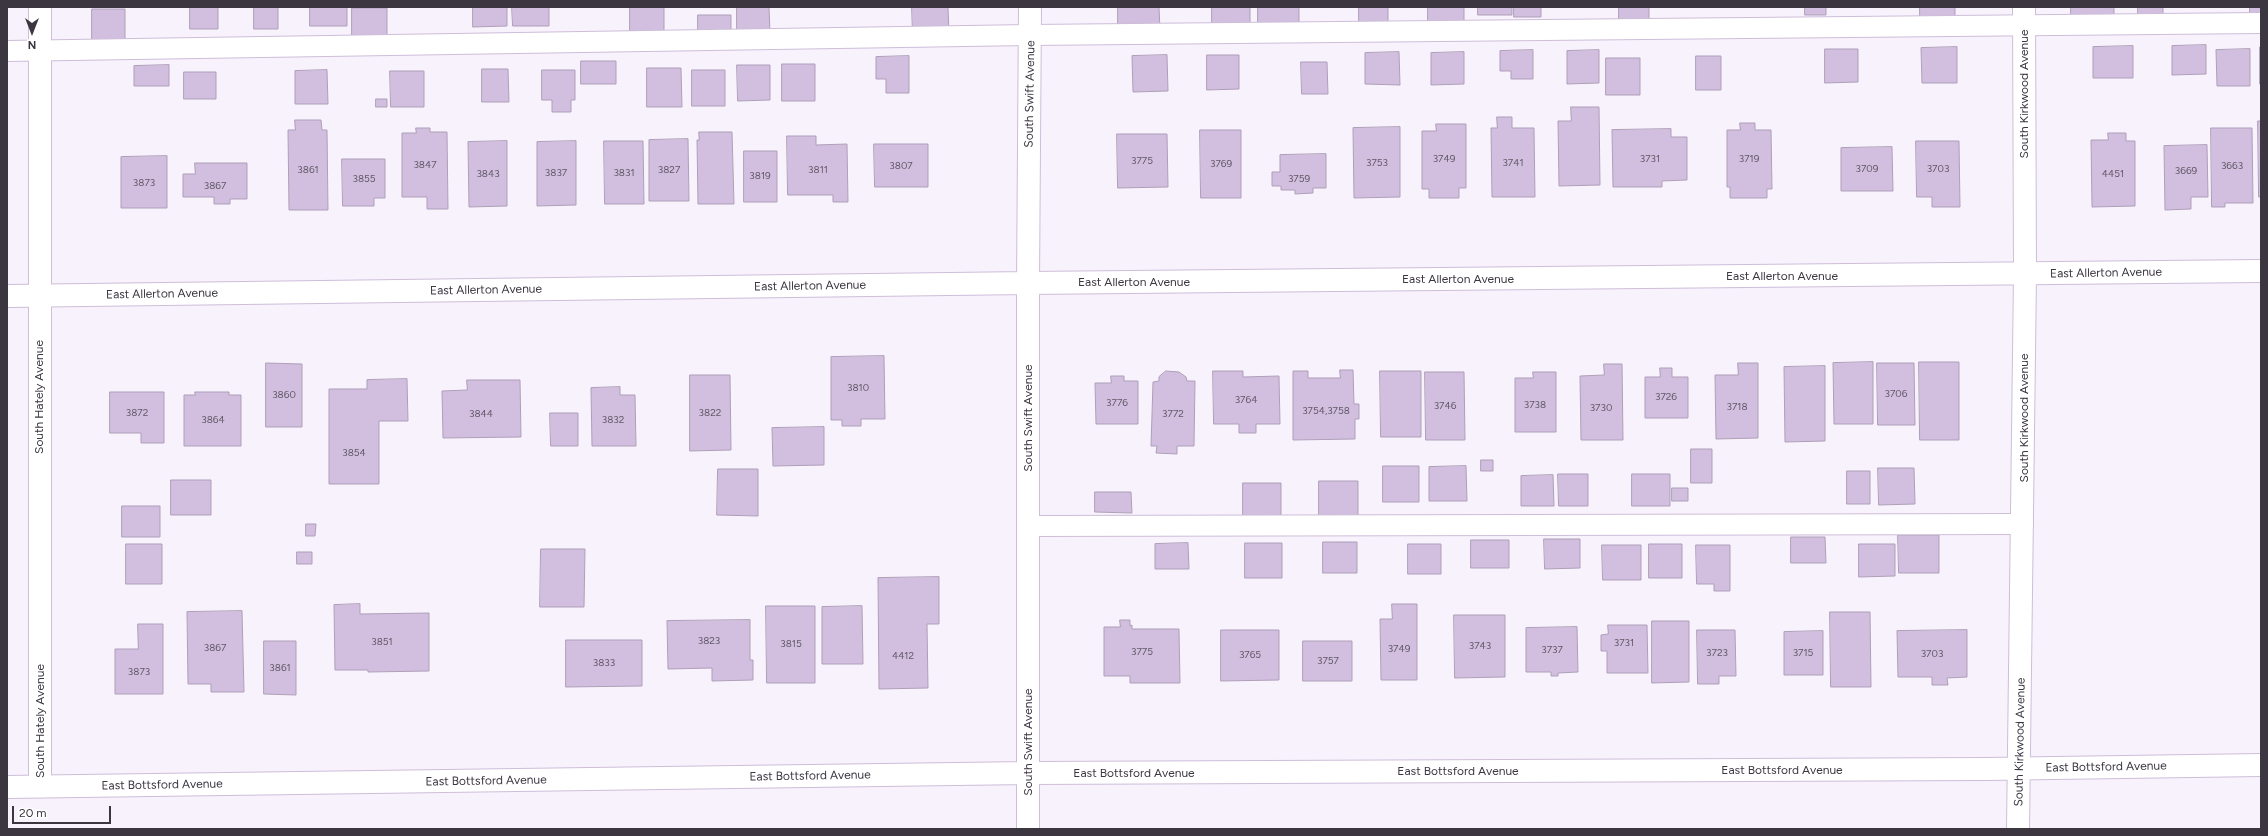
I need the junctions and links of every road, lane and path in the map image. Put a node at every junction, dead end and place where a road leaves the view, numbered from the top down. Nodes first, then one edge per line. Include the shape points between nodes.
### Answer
1 (40, 7) edge
2 (1030, 7) edge
3 (2024, 16) edge
4 (2261, 23) edge
5 (1030, 34) junction
6 (40, 50) junction
7 (7, 51) edge
8 (2261, 271) edge
9 (2025, 274) junction
10 (1028, 283) junction
11 (7, 296) edge
12 (39, 296) junction
13 (2023, 524) junction
14 (1028, 526) junction
15 (2261, 765) edge
16 (2019, 768) junction
17 (1028, 773) junction
18 (7, 787) edge
19 (40, 787) junction
20 (1028, 829) edge
21 (2018, 829) edge

1 - 6 street, South Hately Avenue
2 - 5 street, South Swift Avenue
3 - 4 lane
3 - 5 lane
3 - 9 street, South Kirkwood Avenue
5 - 6 lane
5 - 10 street, South Swift Avenue
6 - 7 lane
6 - 12 street, South Hately Avenue
8 - 9 street, East Allerton Avenue
9 - 10 street, East Allerton Avenue
9 - 13 street, South Kirkwood Avenue
10 - 12 street, East Allerton Avenue
10 - 14 street, South Swift Avenue
11 - 12 street, East Allerton Avenue
12 - 19 street, South Hately Avenue
13 - 14 lane
13 - 16 street, South Kirkwood Avenue
14 - 17 street, South Swift Avenue
15 - 16 street, East Bottsford Avenue
16 - 17 street, East Bottsford Avenue
16 - 21 street, South Kirkwood Avenue
17 - 19 street, East Bottsford Avenue
17 - 20 street, South Swift Avenue
18 - 19 street, East Bottsford Avenue

